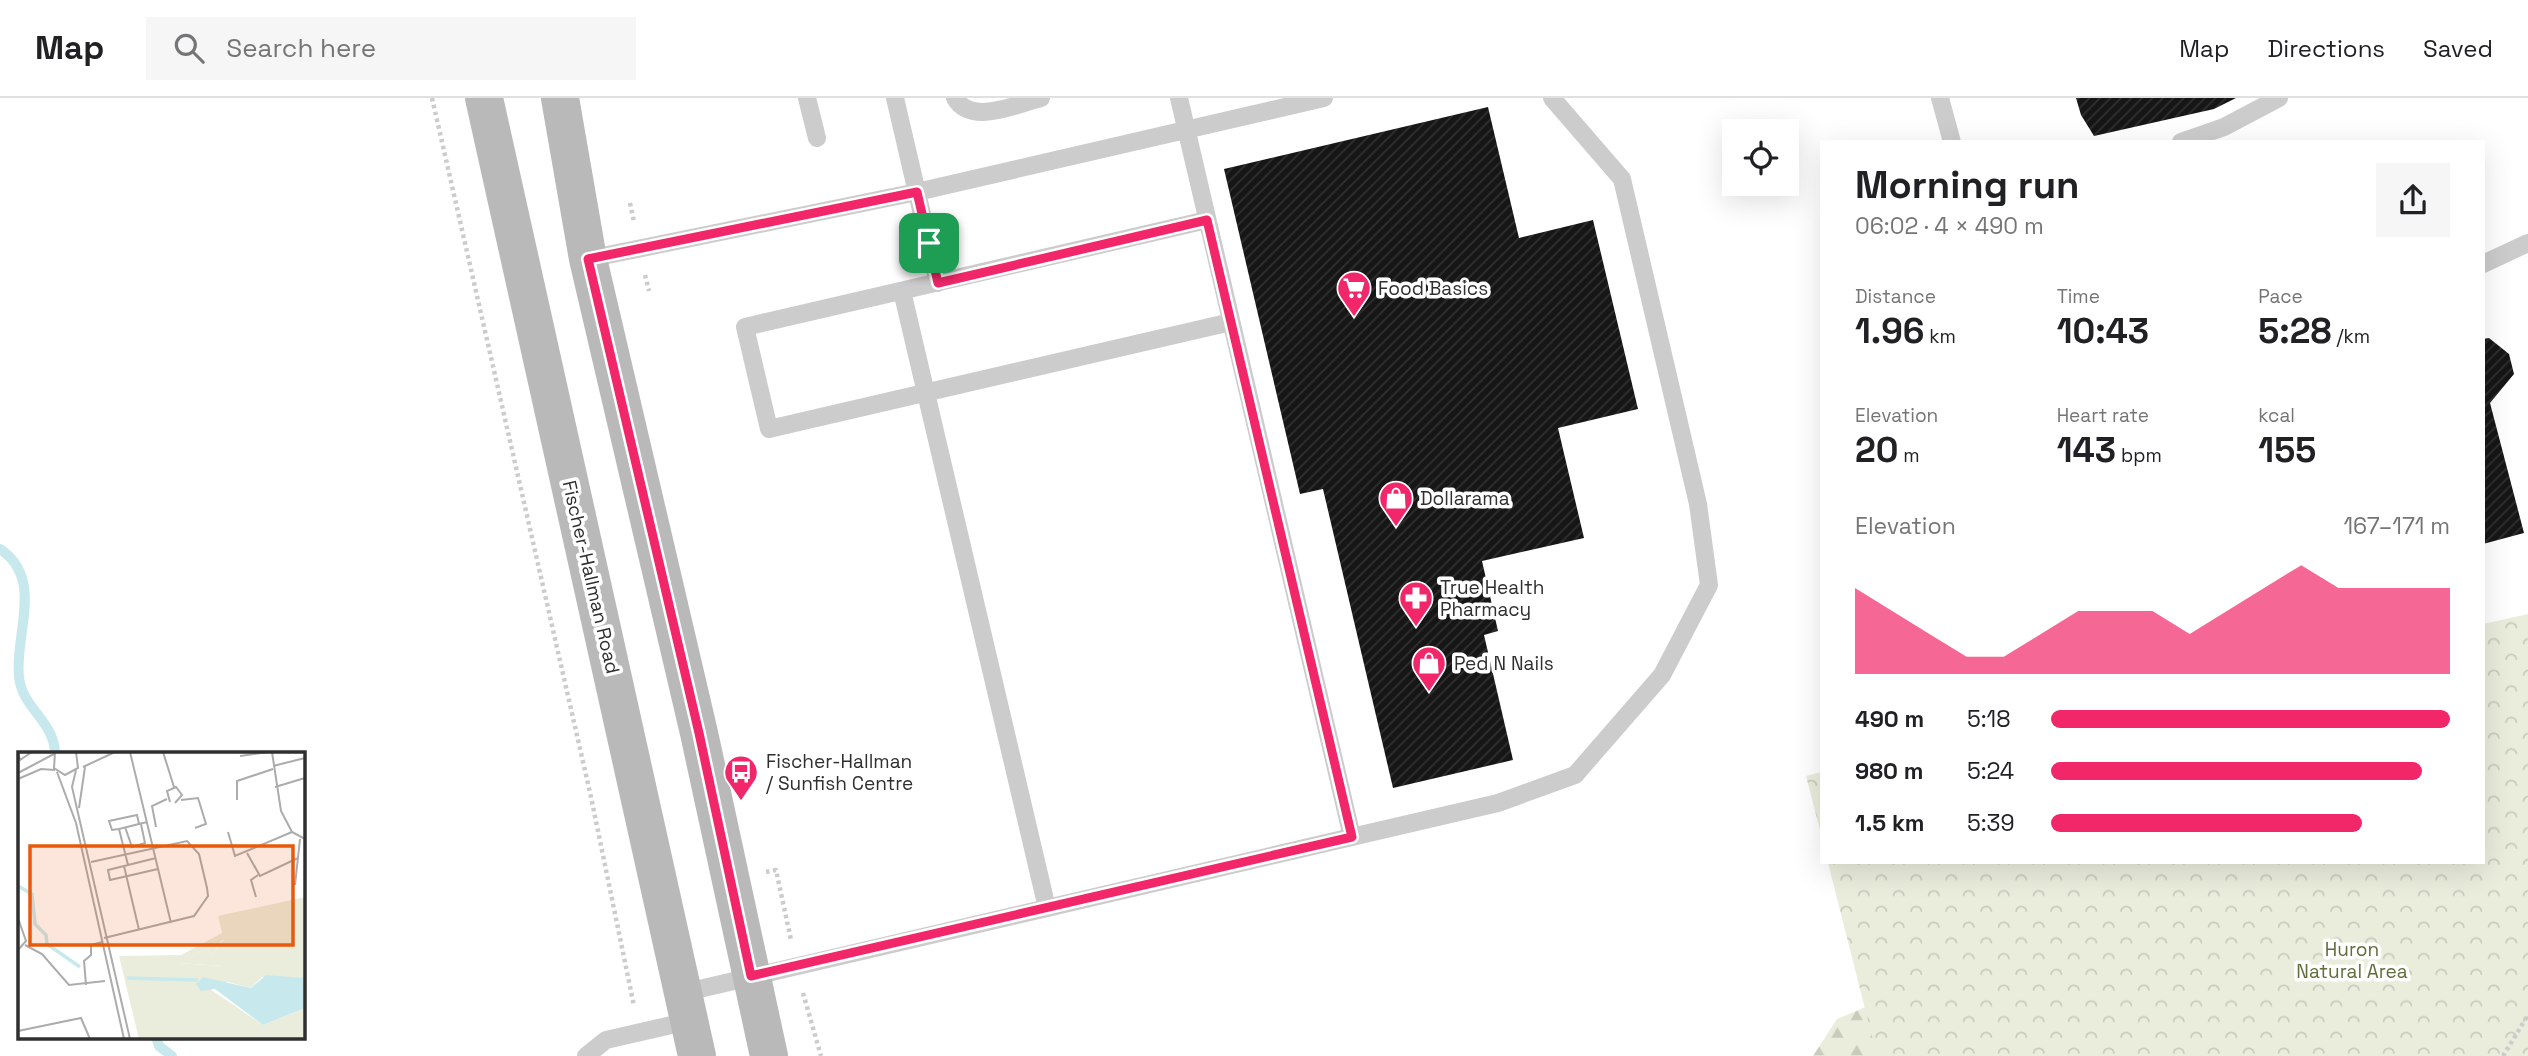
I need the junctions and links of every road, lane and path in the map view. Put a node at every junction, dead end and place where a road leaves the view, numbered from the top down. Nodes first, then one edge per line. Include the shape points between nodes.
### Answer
1 (432, 98) edge
2 (484, 98) edge
3 (560, 98) edge
4 (807, 98) edge
5 (895, 98) edge
6 (956, 98) edge
7 (1041, 98) edge
8 (1179, 98) edge
9 (1324, 98) edge
10 (1552, 98) edge
11 (1940, 98) edge
12 (2279, 98) edge
13 (1186, 130) junction
14 (817, 138) dead end
15 (1951, 140) edge
16 (2187, 140) edge
17 (917, 192) junction
18 (1207, 220) junction
19 (2528, 243) edge
20 (588, 259) junction
21 (2485, 263) edge
22 (938, 283) junction
23 (902, 290) junction
24 (1231, 322) junction
25 (926, 392) junction
26 (1352, 837) junction
27 (776, 870) dead end
28 (1047, 908) junction
29 (784, 909) dead end
30 (751, 976) junction
31 (2528, 1015) edge
32 (808, 1016) dead end
33 (689, 1023) edge
34 (640, 1031) junction
35 (586, 1056) edge
36 (769, 1056) edge
37 (821, 1056) edge
38 (2503, 1056) edge

1 - 34 path
2 - 33 main road, Fischer-Hallman Road
3 - 20 main road
4 - 14 lane
5 - 17 lane
6 - 7 lane via 965,109 978,113
8 - 13 lane
9 - 13 lane
10 - 26 lane via 1622,179 1698,504 1709,585 1662,675 1576,775 1498,803
11 - 15 lane
12 - 16 lane via 2224,127
13 - 17 lane
13 - 18 lane
17 - 20 lane
17 - 22 lane
18 - 22 lane
18 - 24 lane
19 - 21 lane
20 - 30 main road
22 - 23 lane
23 - 25 lane
23 - 25 lane via 745,327 769,429
24 - 25 lane
24 - 26 lane
25 - 28 lane
26 - 28 lane
27 - 29 path
28 - 30 lane
30 - 33 lane
30 - 36 main road
31 - 38 path
32 - 37 path
33 - 34 lane
34 - 35 lane via 606,1040

